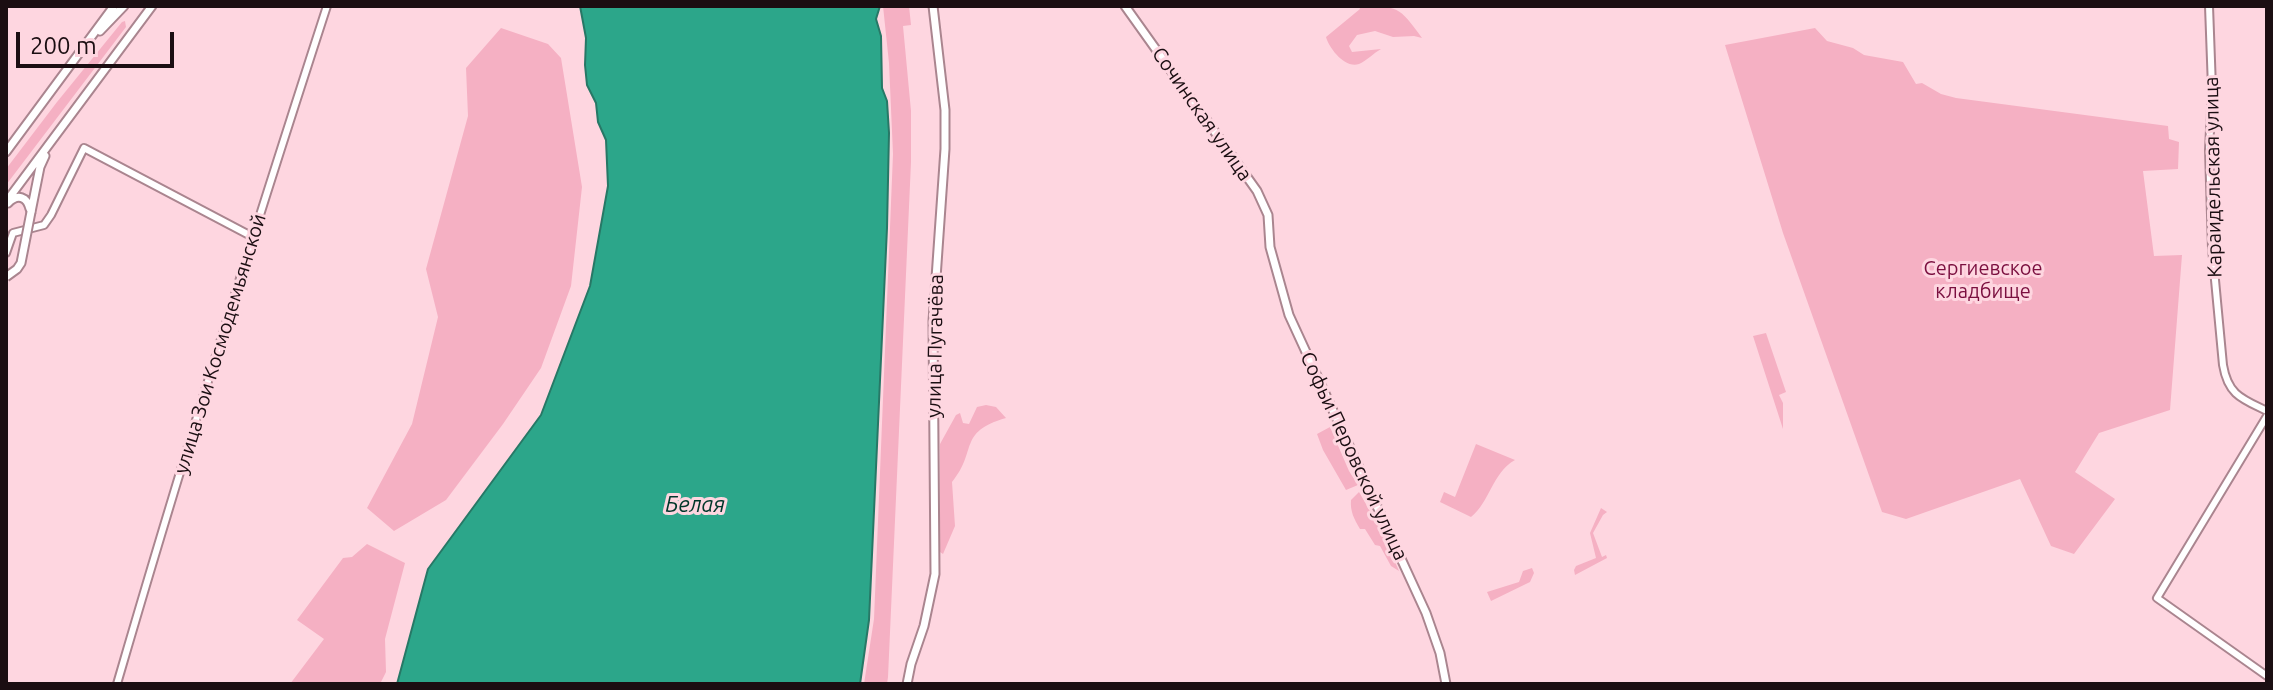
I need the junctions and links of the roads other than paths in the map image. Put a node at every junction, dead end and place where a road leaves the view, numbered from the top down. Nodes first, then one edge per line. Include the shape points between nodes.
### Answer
1 (152, 6) edge
2 (327, 6) edge
3 (933, 6) edge
4 (1125, 6) edge
5 (2209, 6) edge
6 (120, 8) edge
7 (55, 138) junction
8 (6, 152) edge
9 (6, 203) edge
10 (31, 212) junction
11 (1268, 227) joint
12 (253, 237) junction
13 (6, 253) edge
14 (6, 277) edge
15 (2267, 414) edge
16 (2267, 676) edge
17 (117, 684) edge
18 (907, 684) edge
19 (1446, 684) edge

1 - 7 main road
2 - 12 street, улица Зои Космодемьянской
3 - 18 main road, улица Пугачёва via 945,110 933,321 935,574
4 - 11 main road, Сочинская улица via 1257,191
5 - 15 street, Караидельская улица via 2212,248 2226,382
6 - 8 main road
7 - 9 main road
7 - 10 main road via 41,162
9 - 10 main road via 21,197
10 - 14 main road, bridge via 21,263
11 - 19 main road, Софьи Перовской улица via 1289,315 1426,613
12 - 13 street via 84,148 44,225 13,233
12 - 17 street, улица Зои Космодемьянской
15 - 16 street via 2157,598

